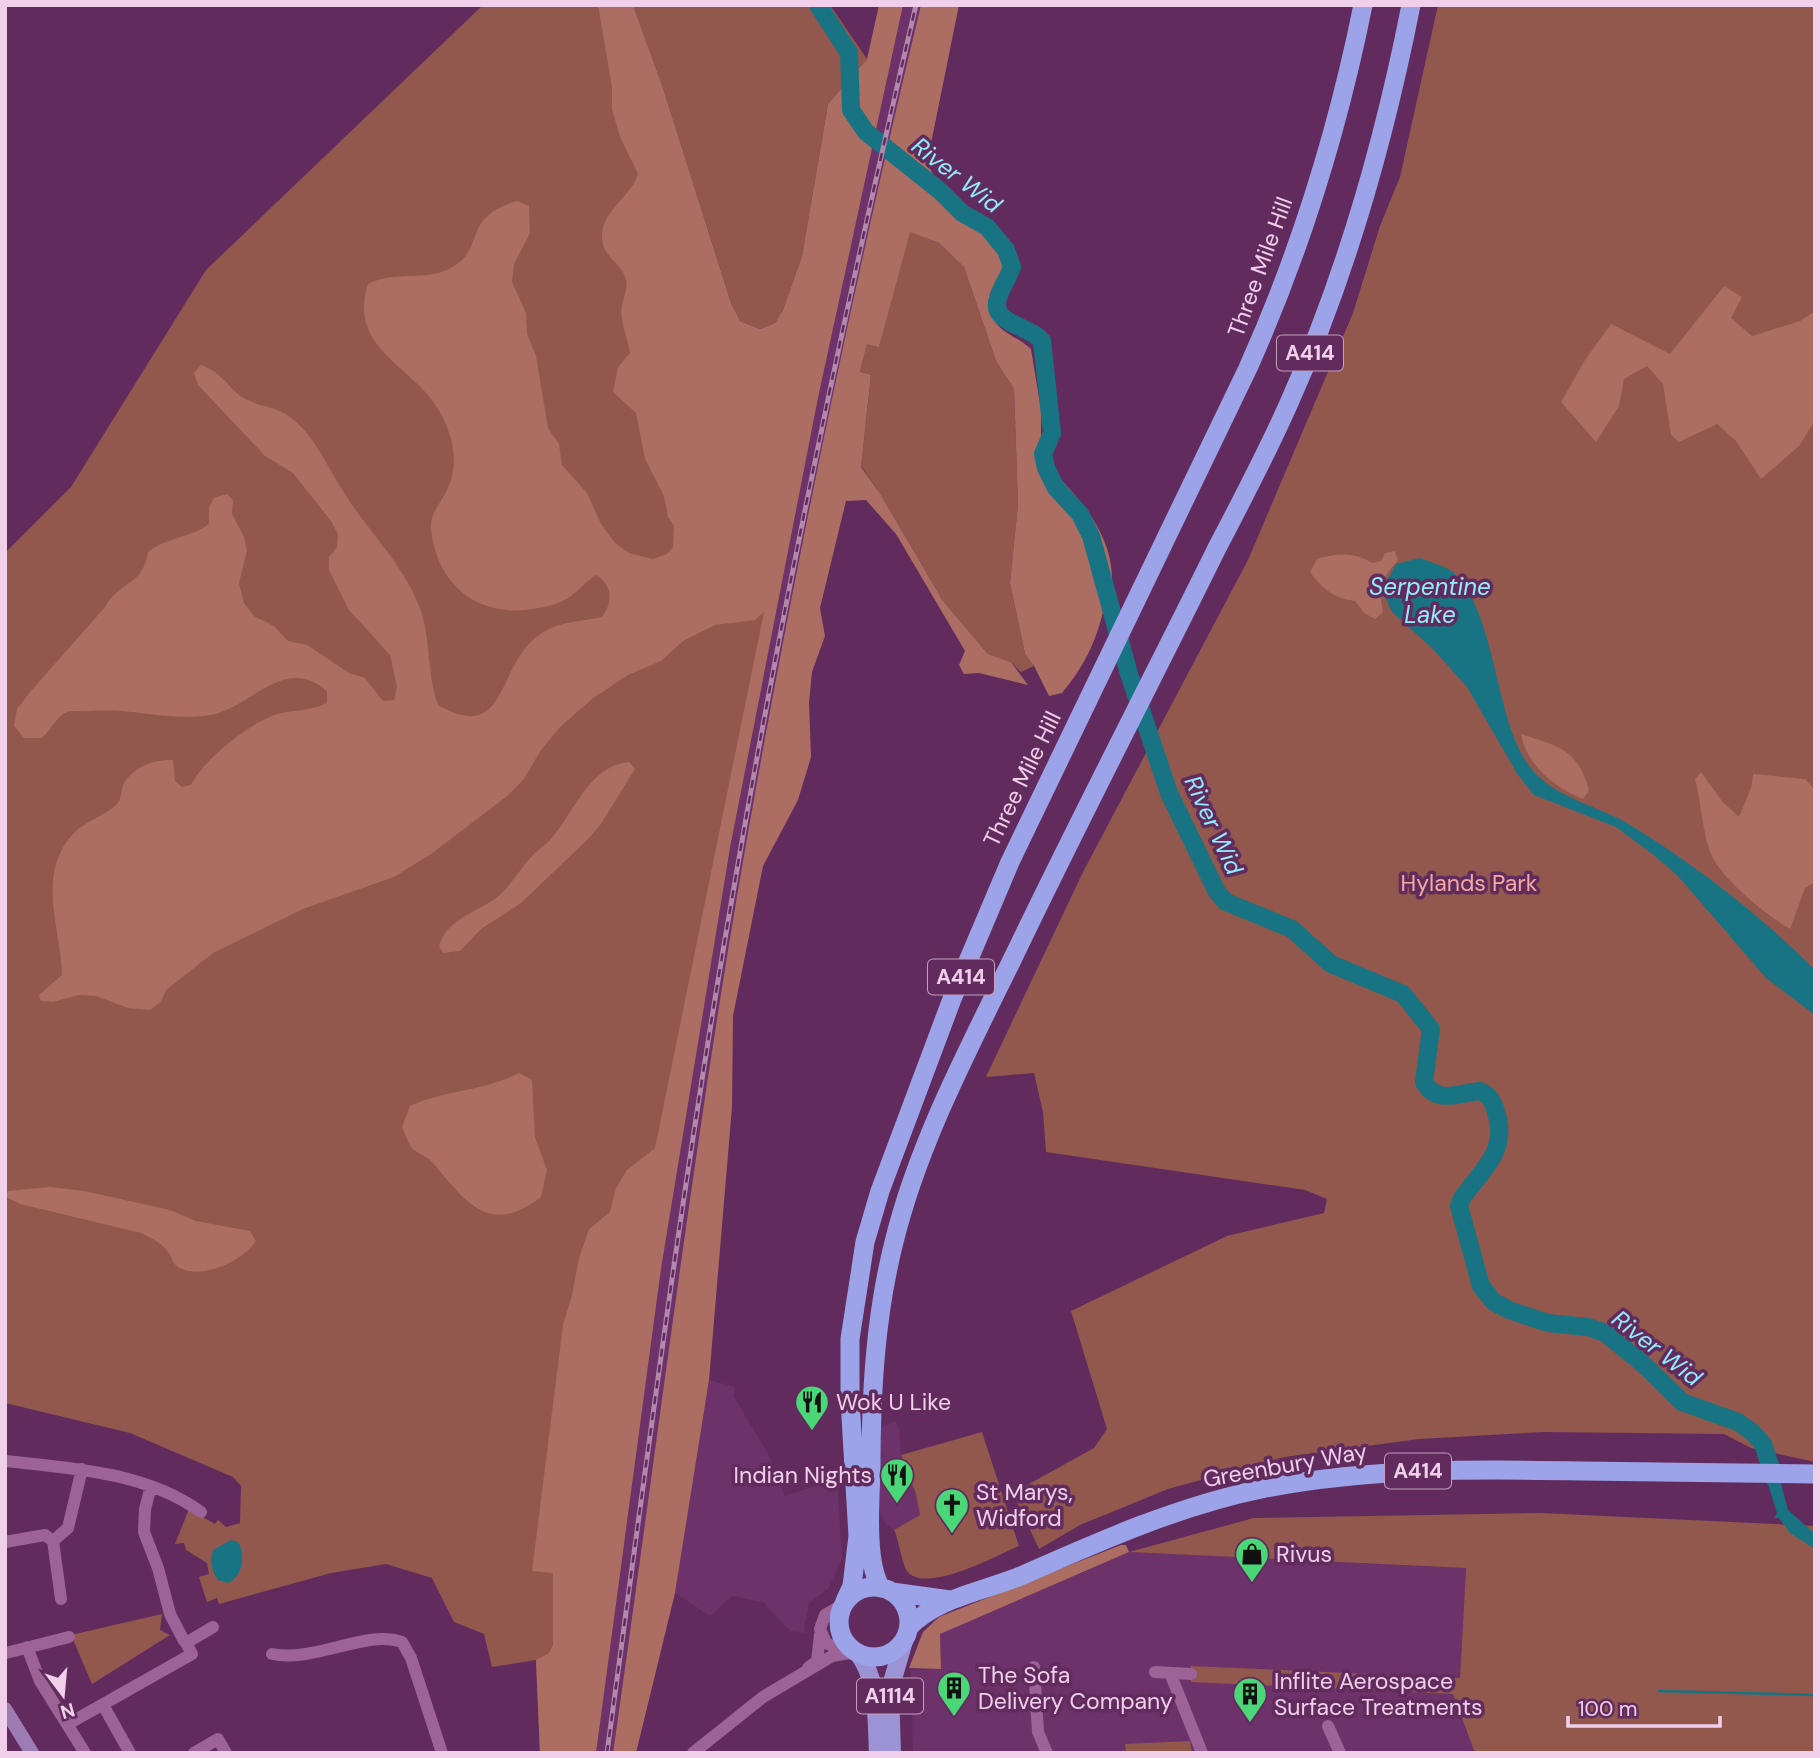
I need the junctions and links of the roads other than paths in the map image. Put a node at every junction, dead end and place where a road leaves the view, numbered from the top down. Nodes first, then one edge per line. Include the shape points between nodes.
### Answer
1 (1363, 5) edge
2 (1411, 5) edge
3 (5, 1461) edge
4 (82, 1469) junction
5 (1806, 1474) edge
6 (151, 1486) junction
7 (201, 1512) dead end
8 (53, 1541) junction
9 (5, 1542) edge
10 (887, 1590) junction
11 (61, 1599) dead end
12 (950, 1600) junction
13 (845, 1602) junction
14 (213, 1627) dead end
15 (820, 1634) junction
16 (906, 1634) junction
17 (69, 1637) dead end
18 (184, 1641) dead end
19 (27, 1647) junction
20 (6, 1653) edge
21 (853, 1653) junction
22 (272, 1654) dead end
23 (1034, 1667) dead end
24 (1155, 1672) dead end
25 (1170, 1673) junction
26 (1191, 1674) dead end
27 (794, 1679) junction
28 (103, 1705) junction
29 (5, 1709) edge
30 (68, 1724) junction
31 (1328, 1726) dead end
32 (700, 1751) edge
33 (32, 1753) edge
34 (85, 1753) edge
35 (131, 1753) edge
36 (194, 1753) edge
37 (226, 1753) edge
38 (442, 1753) edge
39 (878, 1753) edge
40 (892, 1753) edge
41 (1047, 1753) edge
42 (1202, 1753) edge
43 (1340, 1753) edge

1 - 13 highway, Three Mile Hill / A414 via 1336,121 1274,306 976,940 894,1149 865,1242 850,1343 858,1536 852,1587
2 - 10 highway, A414 via 1376,160 1317,337 1270,444 959,1071 926,1146 893,1243 876,1343 871,1446 872,1558 874,1574
3 - 4 street
4 - 6 street
4 - 8 street via 68,1528
5 - 12 highway, Greenbury Way / A414 via 1442,1469 1308,1481 1172,1513 993,1587
6 - 7 street via 178,1496
6 - 18 street via 144,1532 170,1614
8 - 9 street via 45,1535
8 - 11 street
10 - 12 highway, Greenbury Way / A414
10 - 13 highway, A414 via 864,1588
10 - 16 highway, A414 via 906,1607
12 - 16 highway, Greenbury Way / A414 via 923,1615
13 - 15 street via 825,1615
13 - 21 highway, A414 via 840,1632
14 - 28 street via 186,1643 192,1654
15 - 21 street via 831,1647
15 - 27 street via 817,1661
16 - 21 highway, A414 via 885,1656
16 - 40 main road, A1114 via 890,1689
17 - 19 street
19 - 20 street
19 - 30 street via 40,1681
21 - 27 street via 832,1656
21 - 39 main road, A1114 via 873,1682
22 - 38 street via 296,1657 383,1639 402,1642
23 - 41 street via 1038,1732
24 - 25 street
25 - 26 street
25 - 42 street
27 - 32 street via 739,1713
28 - 30 street
28 - 35 street
29 - 33 main road
30 - 34 street
31 - 43 street
36 - 37 street via 218,1739

